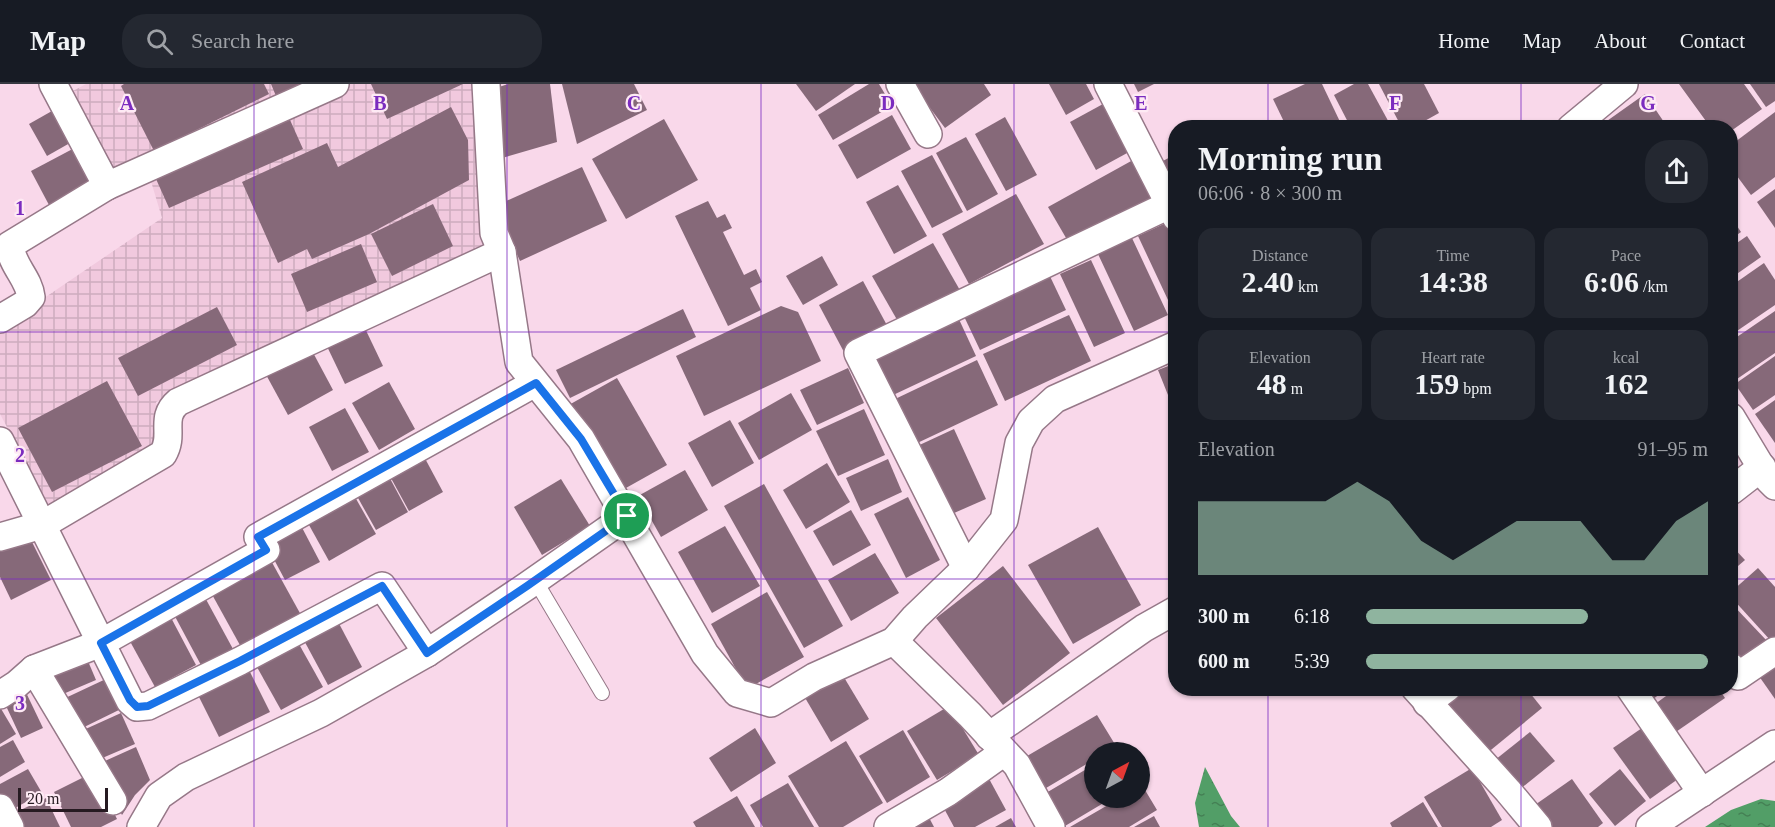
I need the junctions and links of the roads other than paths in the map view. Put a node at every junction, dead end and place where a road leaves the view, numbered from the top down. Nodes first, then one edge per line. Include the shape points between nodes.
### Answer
1 (53, 84) edge
2 (335, 84) edge
3 (486, 84) edge
4 (900, 84) edge
5 (1108, 84) edge
6 (1624, 84) edge
7 (1581, 120) edge
8 (928, 134) dead end
9 (107, 186) junction
10 (1168, 203) edge
11 (1168, 213) edge
12 (502, 252) junction
13 (0, 319) edge
14 (1168, 349) edge
15 (536, 383) junction
16 (1738, 428) edge
17 (0, 442) edge
18 (1768, 476) edge
19 (1738, 488) edge
20 (627, 516) junction
21 (42, 525) junction
22 (0, 537) edge
23 (966, 568) junction
24 (535, 580) junction
25 (1168, 614) edge
26 (894, 641) junction
27 (101, 643) junction
28 (1775, 651) edge
29 (427, 653) junction
30 (34, 669) junction
31 (1738, 676) edge
32 (602, 693) dead end
33 (0, 695) edge
34 (1432, 696) edge
35 (1635, 696) edge
36 (997, 744) junction
37 (1775, 744) edge
38 (1702, 794) junction
39 (114, 801) dead end
40 (0, 808) edge
41 (1530, 825) edge
42 (10, 827) edge
43 (141, 827) edge
44 (888, 827) edge
45 (1051, 827) edge
46 (1650, 827) edge

1 - 9 street
2 - 9 street
3 - 12 street via 494,233
4 - 8 street
5 - 10 street
6 - 7 street
9 - 13 street via 10,245 10,255 31,297
11 - 23 street via 858,353
12 - 15 street via 519,362
12 - 21 street via 178,402 167,416 169,441 163,454
14 - 23 street via 1055,399 1031,421 1019,443 1004,520
15 - 20 street via 581,439
15 - 27 street via 258,537 266,550
16 - 18 street
17 - 21 street
18 - 19 street
20 - 24 street
20 - 26 street via 705,654 737,693 771,703 814,677
21 - 22 street
21 - 27 street
23 - 26 street
24 - 29 street
24 - 32 lane
25 - 36 street via 1144,628
26 - 36 street
27 - 29 street via 130,700 137,707 148,706 382,586
27 - 30 street
28 - 31 street
29 - 43 street via 321,713 186,777 159,796
30 - 33 street
30 - 39 street
34 - 41 street
35 - 38 street
36 - 44 street via 948,792
36 - 45 street via 1017,765
37 - 38 street
38 - 46 street
40 - 42 street

